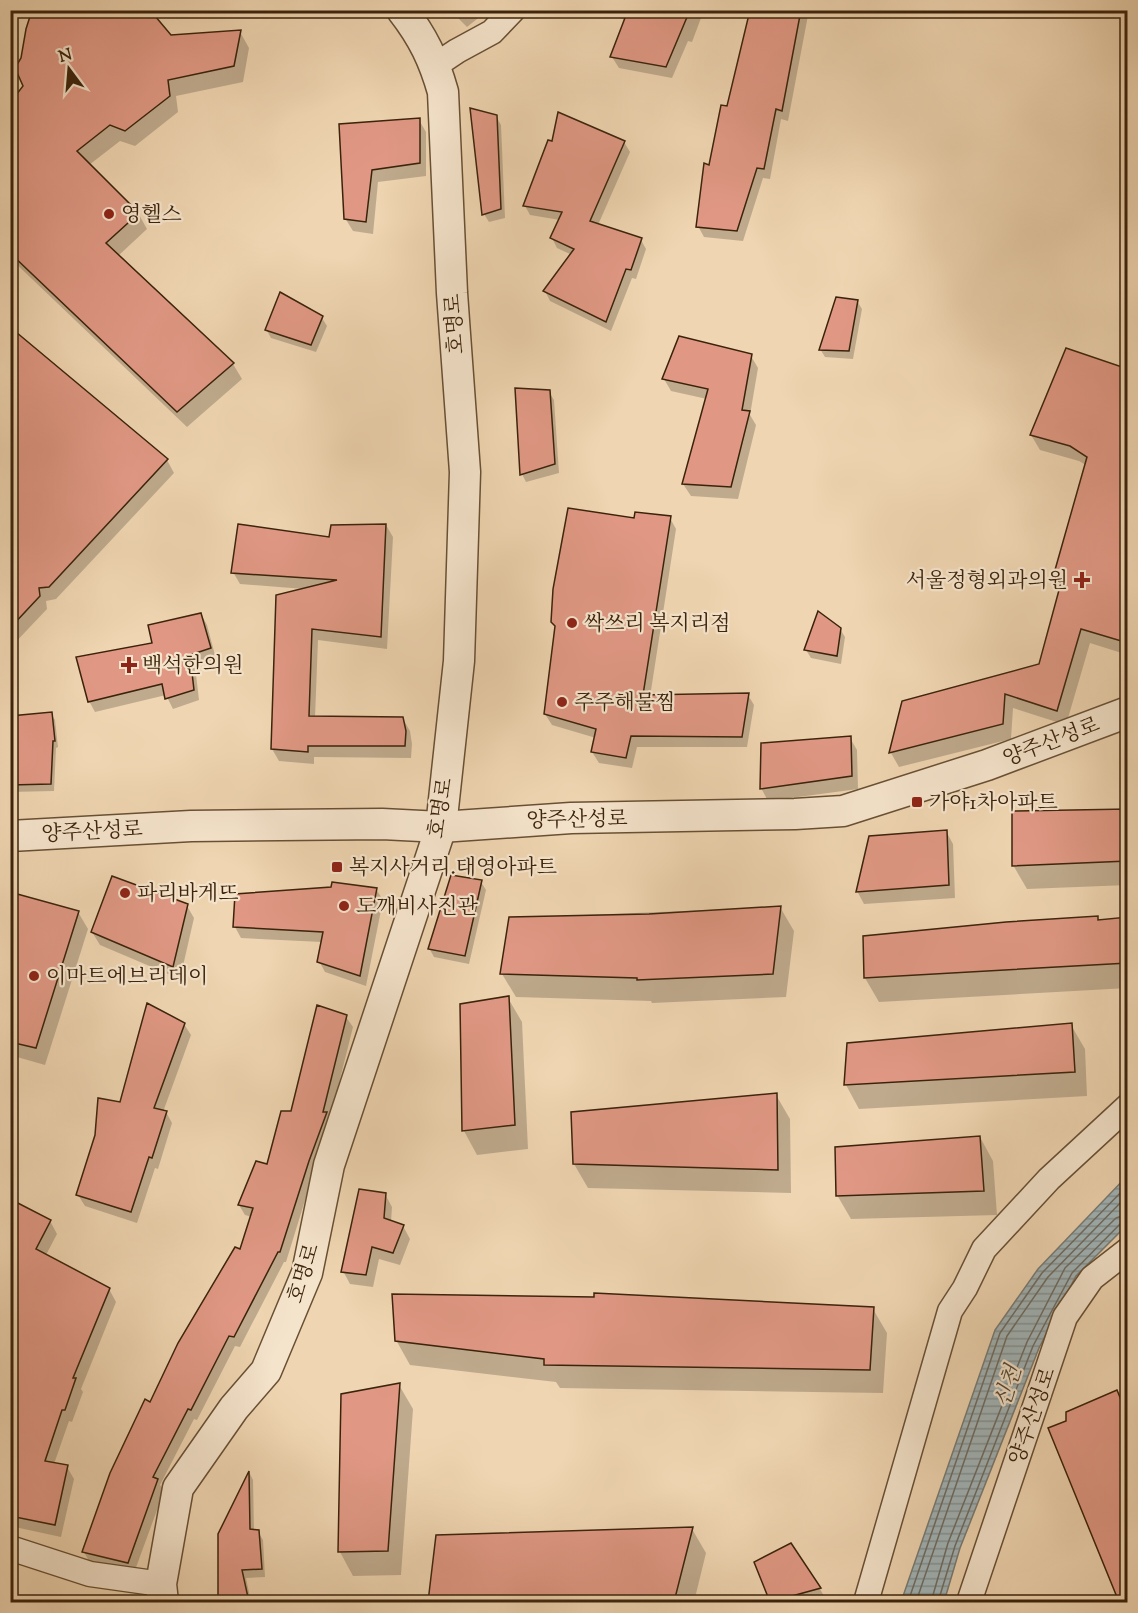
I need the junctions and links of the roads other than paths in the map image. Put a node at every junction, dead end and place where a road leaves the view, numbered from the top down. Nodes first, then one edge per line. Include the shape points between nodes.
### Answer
1 (402, 10) edge
2 (513, 10) edge
3 (436, 65) junction
4 (1128, 712) edge
5 (441, 827) junction
6 (10, 836) edge
7 (1128, 1106) edge
8 (1128, 1250) edge
9 (10, 1548) edge
10 (162, 1593) edge
11 (866, 1602) edge
12 (969, 1602) edge

1 - 3 street, 호명로 via 426,43
2 - 3 street via 492,32
3 - 5 street, 호명로 via 443,93 465,472 459,661
4 - 5 street, 양주산성로 via 987,765 843,811 571,818
5 - 6 street, 양주산성로 via 257,824
5 - 10 street, 호명로 via 330,1165 307,1273 266,1371 234,1408 178,1488
7 - 11 street via 1049,1179 984,1249 950,1311
8 - 12 street, 양주산성로 via 1092,1278 1065,1317
9 - 10 street

